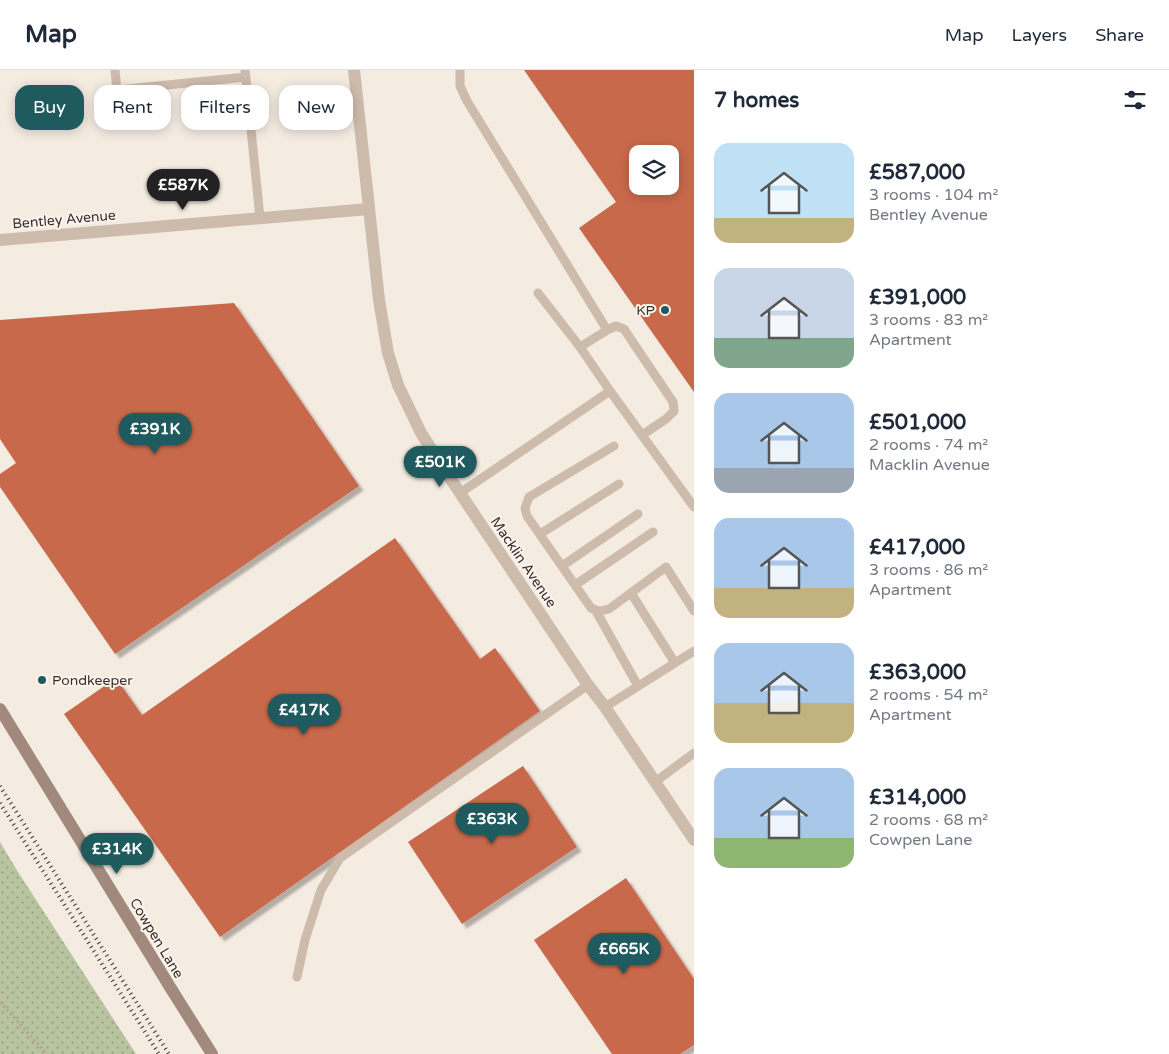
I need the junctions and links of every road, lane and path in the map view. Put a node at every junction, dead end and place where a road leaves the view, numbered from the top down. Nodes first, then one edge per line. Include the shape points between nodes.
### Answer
1 (115, 70) edge
2 (354, 70) edge
3 (460, 70) edge
4 (245, 73) edge
5 (369, 209) junction
6 (260, 218) junction
7 (0, 240) edge
8 (538, 293) dead end
9 (607, 330) junction
10 (580, 347) junction
11 (610, 391) junction
12 (642, 435) junction
13 (614, 446) dead end
14 (619, 484) dead end
15 (460, 493) junction
16 (694, 507) edge
17 (638, 514) dead end
18 (653, 532) dead end
19 (540, 534) junction
20 (562, 566) junction
21 (575, 585) junction
22 (631, 592) junction
23 (596, 611) junction
24 (694, 611) edge
25 (694, 651) edge
26 (675, 663) junction
27 (588, 685) junction
28 (638, 686) junction
29 (605, 708) junction
30 (0, 709) edge
31 (694, 753) edge
32 (655, 782) junction
33 (694, 840) edge
34 (297, 977) dead end
35 (0, 1002) edge
36 (47, 1054) edge
37 (212, 1054) edge

1 - 4 lane via 117,90
2 - 5 street, Macklin Avenue
3 - 9 lane via 460,86 467,101
4 - 6 lane
5 - 6 street, Bentley Avenue
5 - 15 street, Macklin Avenue via 388,354 398,385 421,433
6 - 7 street, Bentley Avenue
8 - 10 lane
9 - 10 lane
9 - 12 lane via 616,326 624,329 673,402 674,410 666,419
10 - 11 lane
11 - 12 lane
11 - 15 lane
12 - 16 lane
13 - 19 lane via 530,497 525,508 527,516
14 - 19 lane
15 - 27 street, Macklin Avenue
17 - 20 lane
18 - 21 lane
19 - 20 lane
20 - 21 lane
21 - 23 lane
22 - 23 lane via 609,608
22 - 24 lane via 666,568
22 - 26 lane
23 - 28 lane
25 - 26 lane
26 - 28 lane
27 - 29 street, Macklin Avenue
27 - 34 lane via 340,858 321,890
28 - 29 lane
29 - 32 street, Macklin Avenue
30 - 37 street, Cowpen Lane
31 - 32 lane
32 - 33 street, Macklin Avenue
35 - 36 path

